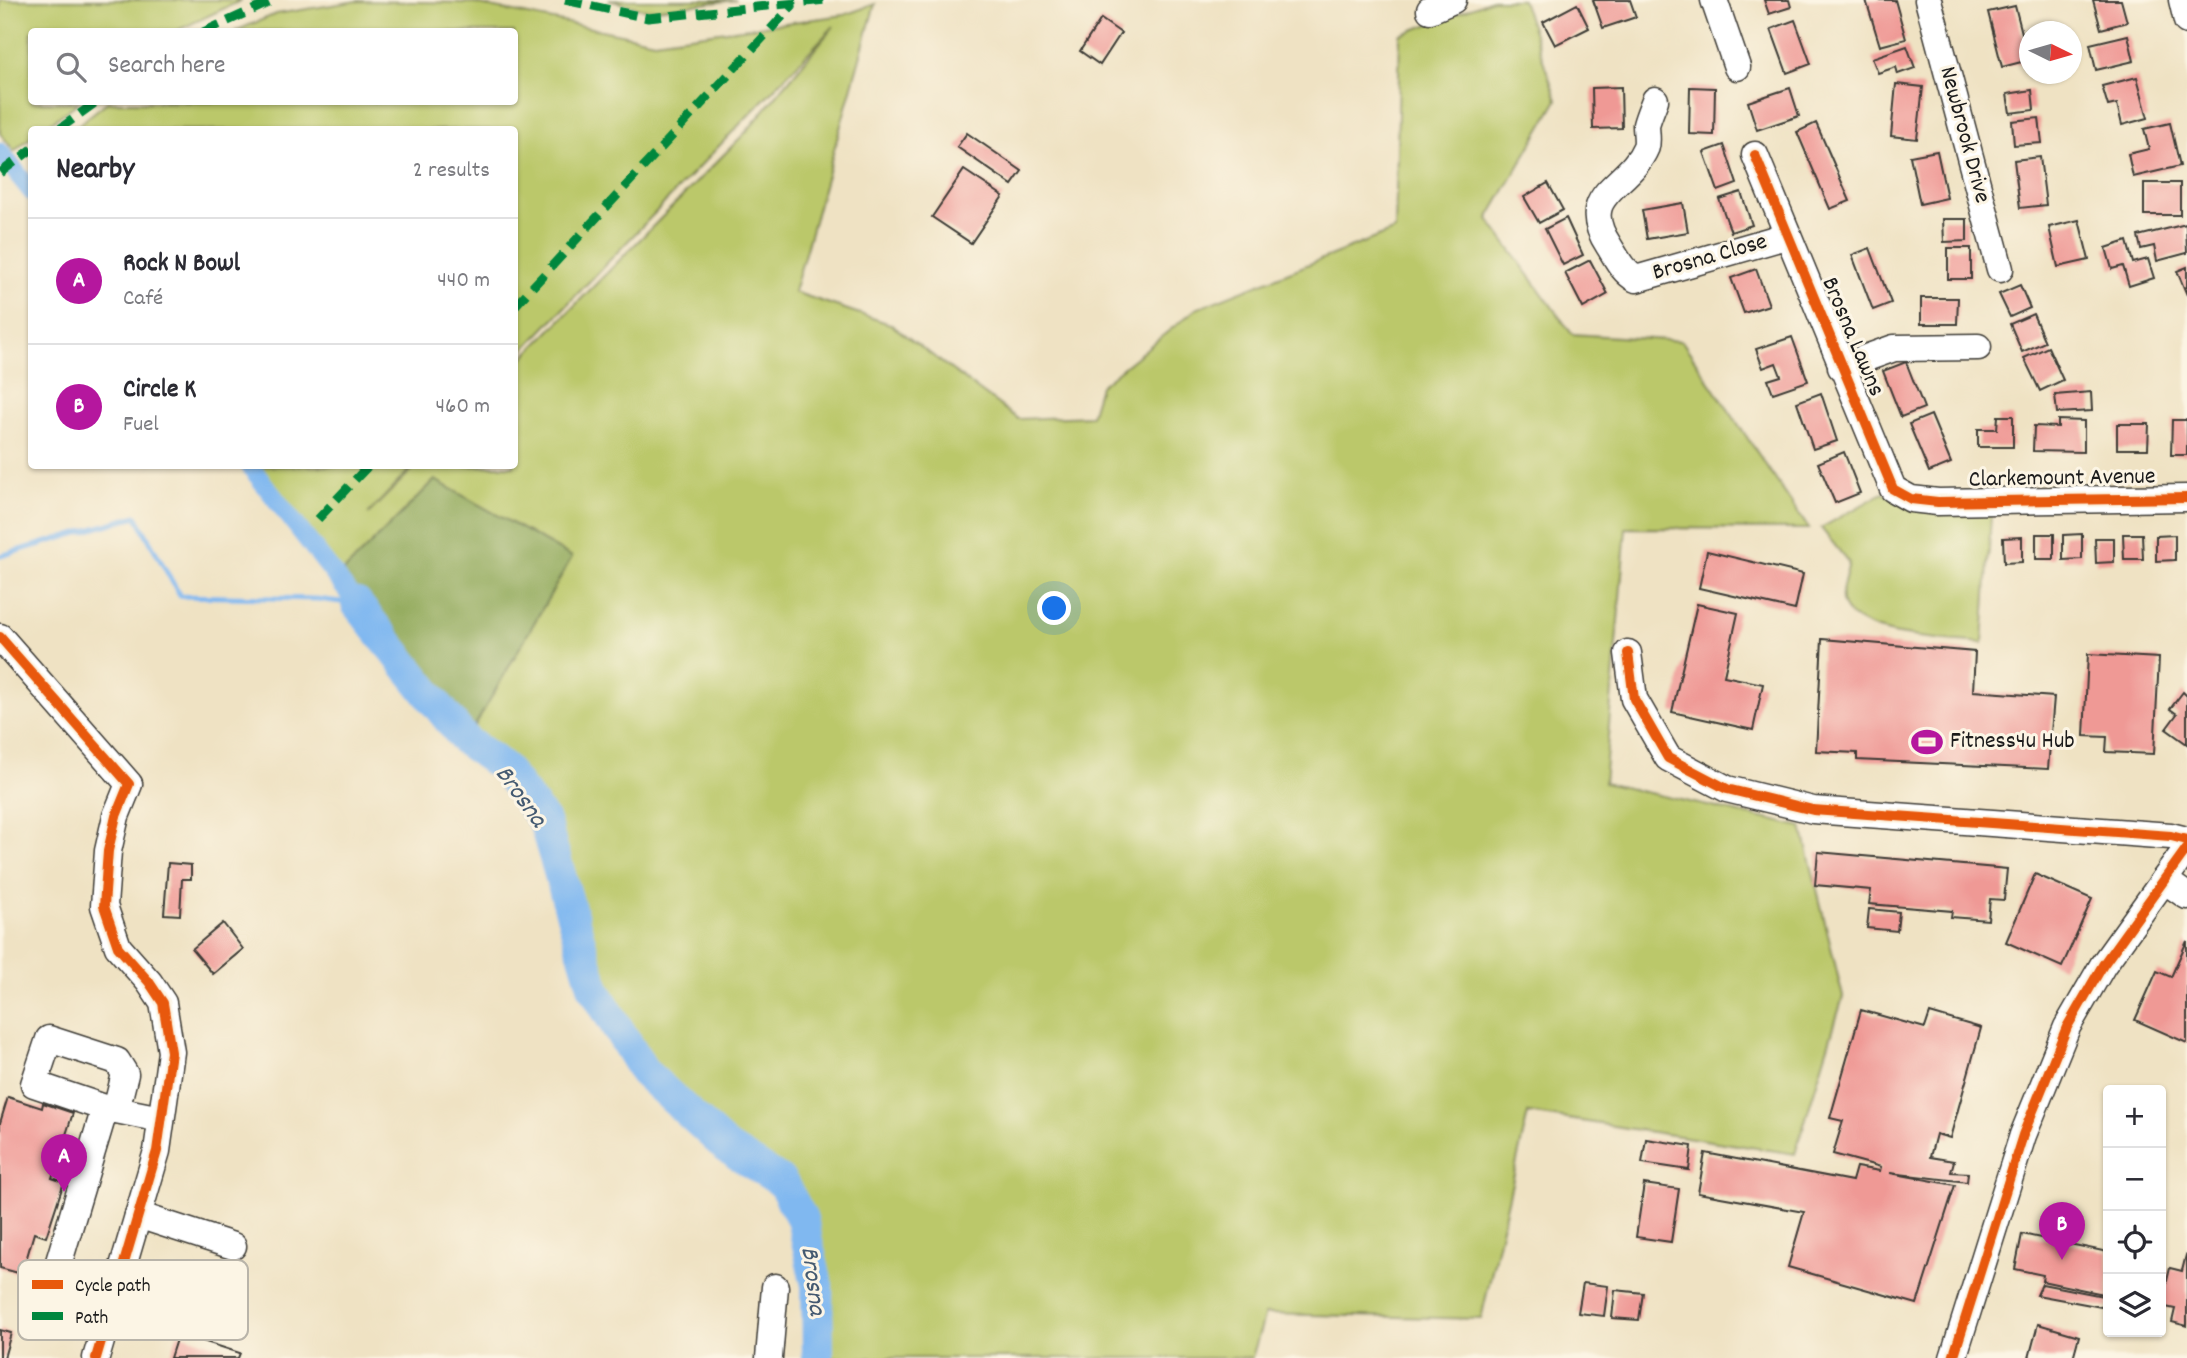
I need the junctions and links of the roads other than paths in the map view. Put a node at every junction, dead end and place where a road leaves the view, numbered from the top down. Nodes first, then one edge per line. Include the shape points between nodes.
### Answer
1 (1714, 0) edge
2 (1928, 0) edge
3 (2182, 0) edge
4 (2187, 20) edge
5 (1737, 67) dead end
6 (1655, 100) dead end
7 (1755, 155) dead end
8 (1786, 236) junction
9 (2000, 269) dead end
10 (1978, 347) dead end
11 (1842, 367) junction
12 (2187, 498) edge
13 (1938, 502) joint
14 (0, 637) edge
15 (1628, 653) dead end
16 (2187, 840) edge
17 (2187, 848) edge
18 (2164, 880) junction
19 (2187, 896) edge
20 (161, 1119) junction
21 (138, 1215) junction
22 (233, 1246) dead end
23 (59, 1260) edge
24 (125, 1260) edge
25 (775, 1287) dead end
26 (101, 1340) edge
27 (96, 1358) edge
28 (769, 1358) edge
29 (1954, 1358) edge

1 - 5 street
2 - 9 street, Newbrook Drive
3 - 4 street
6 - 8 street, Brosna Close via 1646,124 1647,146 1599,200 1597,212 1604,239 1627,274 1636,279
7 - 8 street, Brosna Lawns
8 - 11 street, Brosna Lawns
10 - 11 street via 1894,348
11 - 13 street, Brosna Lawns via 1893,489 1911,499
12 - 13 street, Clarkemount Avenue
14 - 20 street via 129,784 108,851 104,906 118,947 163,1003 171,1052
15 - 16 street via 1634,699 1668,758 1727,789 1813,810
17 - 18 street
18 - 19 street
18 - 29 street via 2103,965 2067,1027 2023,1135
20 - 21 street via 157,1151
20 - 23 street via 116,1110 125,1074 117,1061 49,1039 34,1084 105,1108
21 - 22 street
21 - 24 street
25 - 28 street
26 - 27 street

